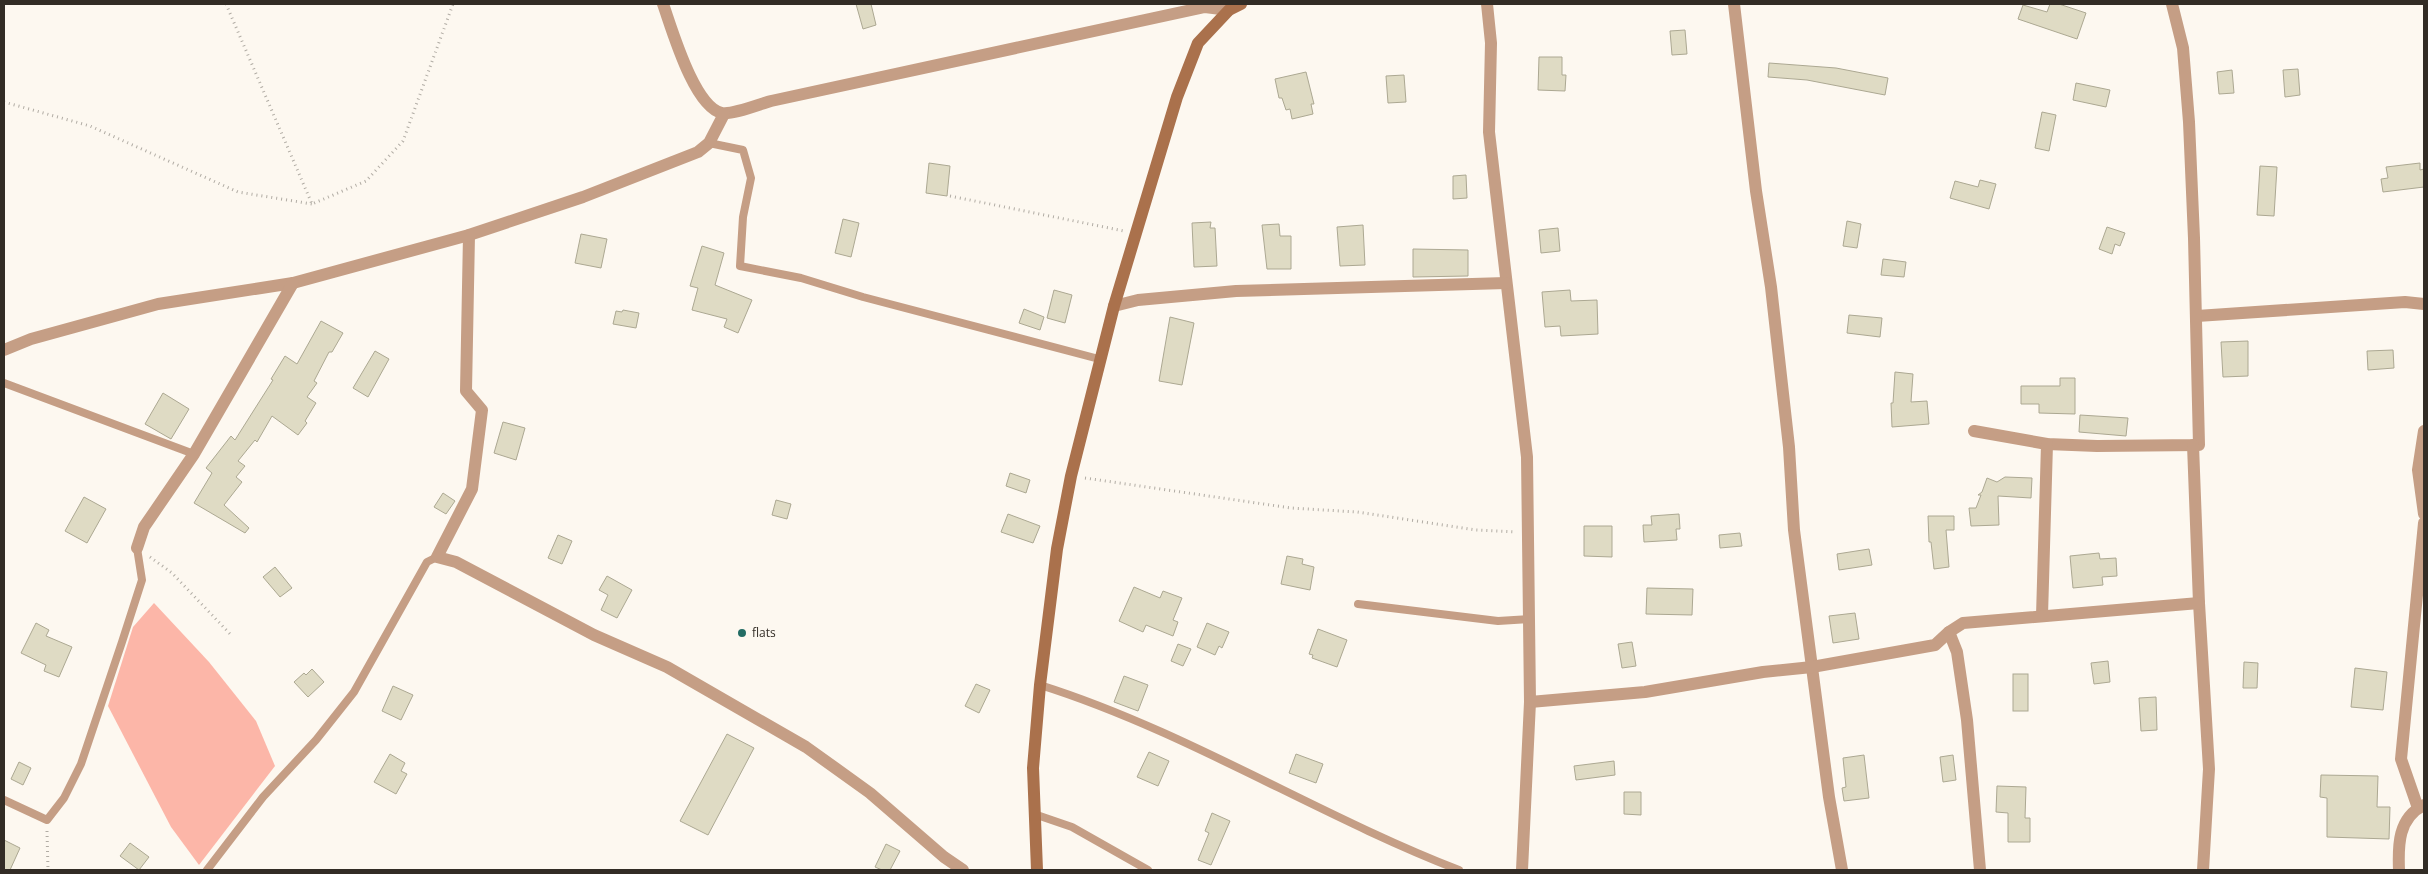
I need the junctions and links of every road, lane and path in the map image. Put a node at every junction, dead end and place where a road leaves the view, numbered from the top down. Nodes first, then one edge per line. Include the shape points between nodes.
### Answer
1 (226, 4) edge
2 (453, 4) edge
3 (662, 4) edge
4 (1241, 4) edge
5 (1487, 4) edge
6 (1734, 4) edge
7 (2172, 4) edge
8 (1229, 10) junction
9 (4, 102) edge
10 (724, 114) junction
11 (709, 143) junction
12 (950, 196) dead end
13 (312, 204) junction
14 (1137, 233) junction
15 (470, 235) junction
16 (293, 283) junction
17 (1506, 283) junction
18 (2424, 304) edge
19 (1114, 306) junction
20 (2196, 316) junction
21 (4, 350) edge
22 (1099, 359) junction
23 (4, 383) edge
24 (1974, 431) dead end
25 (2424, 431) edge
26 (2047, 444) junction
27 (2193, 445) junction
28 (194, 454) junction
29 (1071, 476) junction
30 (2424, 514) edge
31 (2424, 523) edge
32 (1528, 533) junction
33 (137, 548) junction
34 (437, 557) junction
35 (2199, 603) junction
36 (1358, 604) dead end
37 (2042, 616) junction
38 (1529, 619) junction
39 (1949, 632) junction
40 (232, 636) dead end
41 (1812, 667) junction
42 (1040, 685) junction
43 (1530, 702) junction
44 (4, 800) edge
45 (2421, 807) edge
46 (1034, 814) junction
47 (47, 820) junction
48 (48, 870) edge
49 (207, 870) edge
50 (963, 870) edge
51 (1037, 870) edge
52 (1148, 870) edge
53 (1459, 870) edge
54 (1522, 870) edge
55 (1842, 870) edge
56 (1980, 870) edge
57 (2203, 870) edge
58 (2399, 870) edge

1 - 13 path
2 - 13 path via 403,141 366,181
3 - 10 street via 692,82 714,110
4 - 8 street
5 - 17 street via 1492,43 1489,132
6 - 41 street via 1772,297 1789,447 1794,530
7 - 20 street via 2183,48 2189,122
8 - 10 street via 1205,7
8 - 14 street via 1198,43 1177,97
9 - 13 path via 90,126 238,192
10 - 11 street
11 - 15 street via 698,152 583,197
11 - 22 lane via 742,150 751,178 743,217 740,266 801,278
12 - 14 path
14 - 19 street
15 - 16 street
15 - 34 street via 466,391 482,410 472,489
16 - 21 street via 158,304 31,339
16 - 28 street
17 - 19 street via 1236,291 1138,300
17 - 32 street via 1527,457
18 - 20 street via 2405,302
19 - 22 street
20 - 27 street via 2199,445
22 - 29 street
23 - 28 lane
24 - 26 street
25 - 30 street via 2418,470
26 - 27 street
26 - 37 street
27 - 35 street
28 - 33 street via 144,527
29 - 32 path via 1291,508 1357,512 1476,530
29 - 42 street via 1057,549
31 - 45 street via 2401,760
32 - 38 street
33 - 40 path via 172,573
33 - 47 lane via 142,580 131,616 81,764 64,798
34 - 49 lane via 427,562 354,692 264,797
34 - 50 street via 456,562 594,635 667,667 806,748 870,793
35 - 37 street
35 - 57 street via 2209,769
36 - 38 lane via 1498,621
37 - 39 street via 1963,623
38 - 43 street
39 - 41 street via 1935,645
39 - 56 street via 1957,652 1967,720
41 - 43 street via 1645,692
41 - 55 street
42 - 46 street via 1033,768
42 - 53 lane via 1080,697 1405,849
43 - 54 street
44 - 47 lane
45 - 58 street via 2409,818 2399,837
46 - 51 street
46 - 52 lane via 1072,827
47 - 48 path

